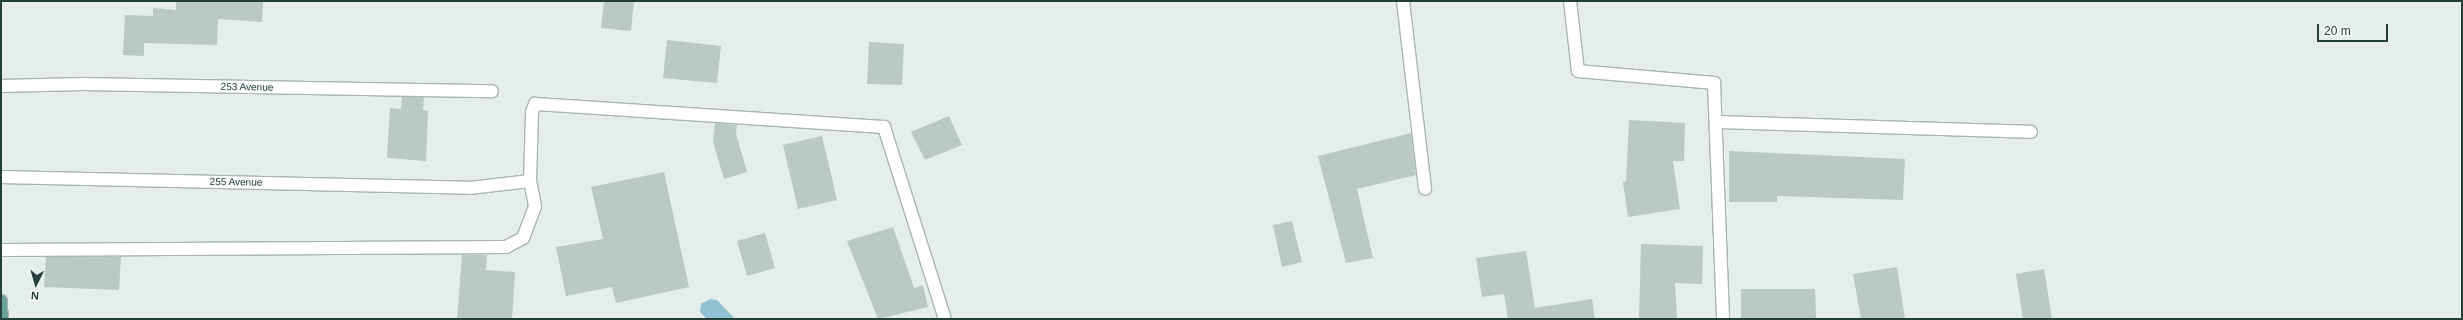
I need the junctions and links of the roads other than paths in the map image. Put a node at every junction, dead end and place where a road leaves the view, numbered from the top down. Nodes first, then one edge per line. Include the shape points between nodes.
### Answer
1 (1403, 1) edge
2 (1570, 1) edge
3 (1, 86) edge
4 (492, 91) dead end
5 (1716, 122) junction
6 (2032, 132) dead end
7 (1, 177) edge
8 (530, 181) junction
9 (1425, 189) dead end
10 (1, 250) edge
11 (1, 301) edge
12 (2, 319) edge
13 (945, 319) edge
14 (1723, 319) edge

1 - 9 street
2 - 5 street via 1578,71 1714,83
3 - 4 street, 253 Avenue via 82,84
5 - 6 street
5 - 14 street
7 - 8 street, 255 Avenue via 470,188
8 - 10 street via 534,206 523,238 506,247
8 - 13 street via 532,112 535,104 884,127
11 - 12 main road

